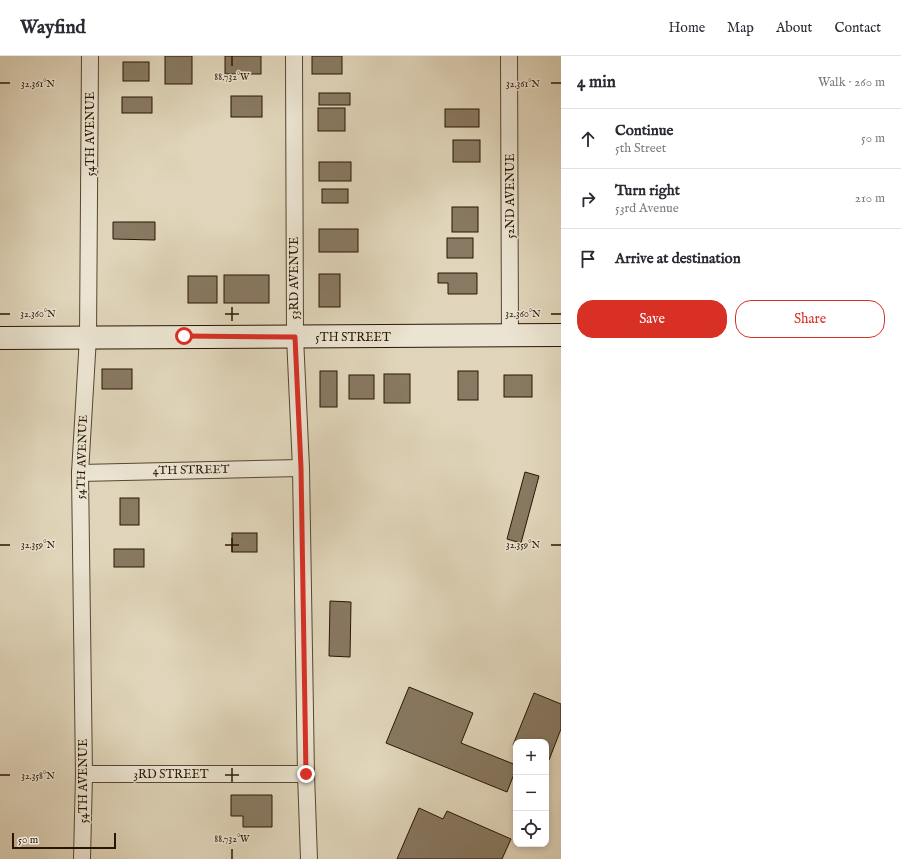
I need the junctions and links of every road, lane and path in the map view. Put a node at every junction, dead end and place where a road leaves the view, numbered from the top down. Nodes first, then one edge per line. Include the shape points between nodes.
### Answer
1 (90, 56) edge
2 (294, 56) edge
3 (509, 56) edge
4 (561, 335) edge
5 (510, 336) junction
6 (88, 337) junction
7 (295, 337) junction
8 (0, 338) edge
9 (301, 468) junction
10 (80, 472) junction
11 (84, 774) junction
12 (306, 774) junction
13 (82, 859) edge
14 (309, 859) edge

1 - 6 street, 54TH AVENUE
2 - 7 street, 53RD AVENUE
3 - 5 street, 52ND AVENUE
4 - 5 street, 5TH STREET
5 - 7 street, 5TH STREET
6 - 7 street, 5TH STREET
6 - 8 street, 5TH STREET
6 - 10 street, 54TH AVENUE
7 - 9 street, 53RD AVENUE
9 - 10 street, 4TH STREET
9 - 12 street, 53RD AVENUE
10 - 11 street, 54TH AVENUE
11 - 12 street, 3RD STREET
11 - 13 street, 54TH AVENUE
12 - 14 street, 53RD AVENUE

